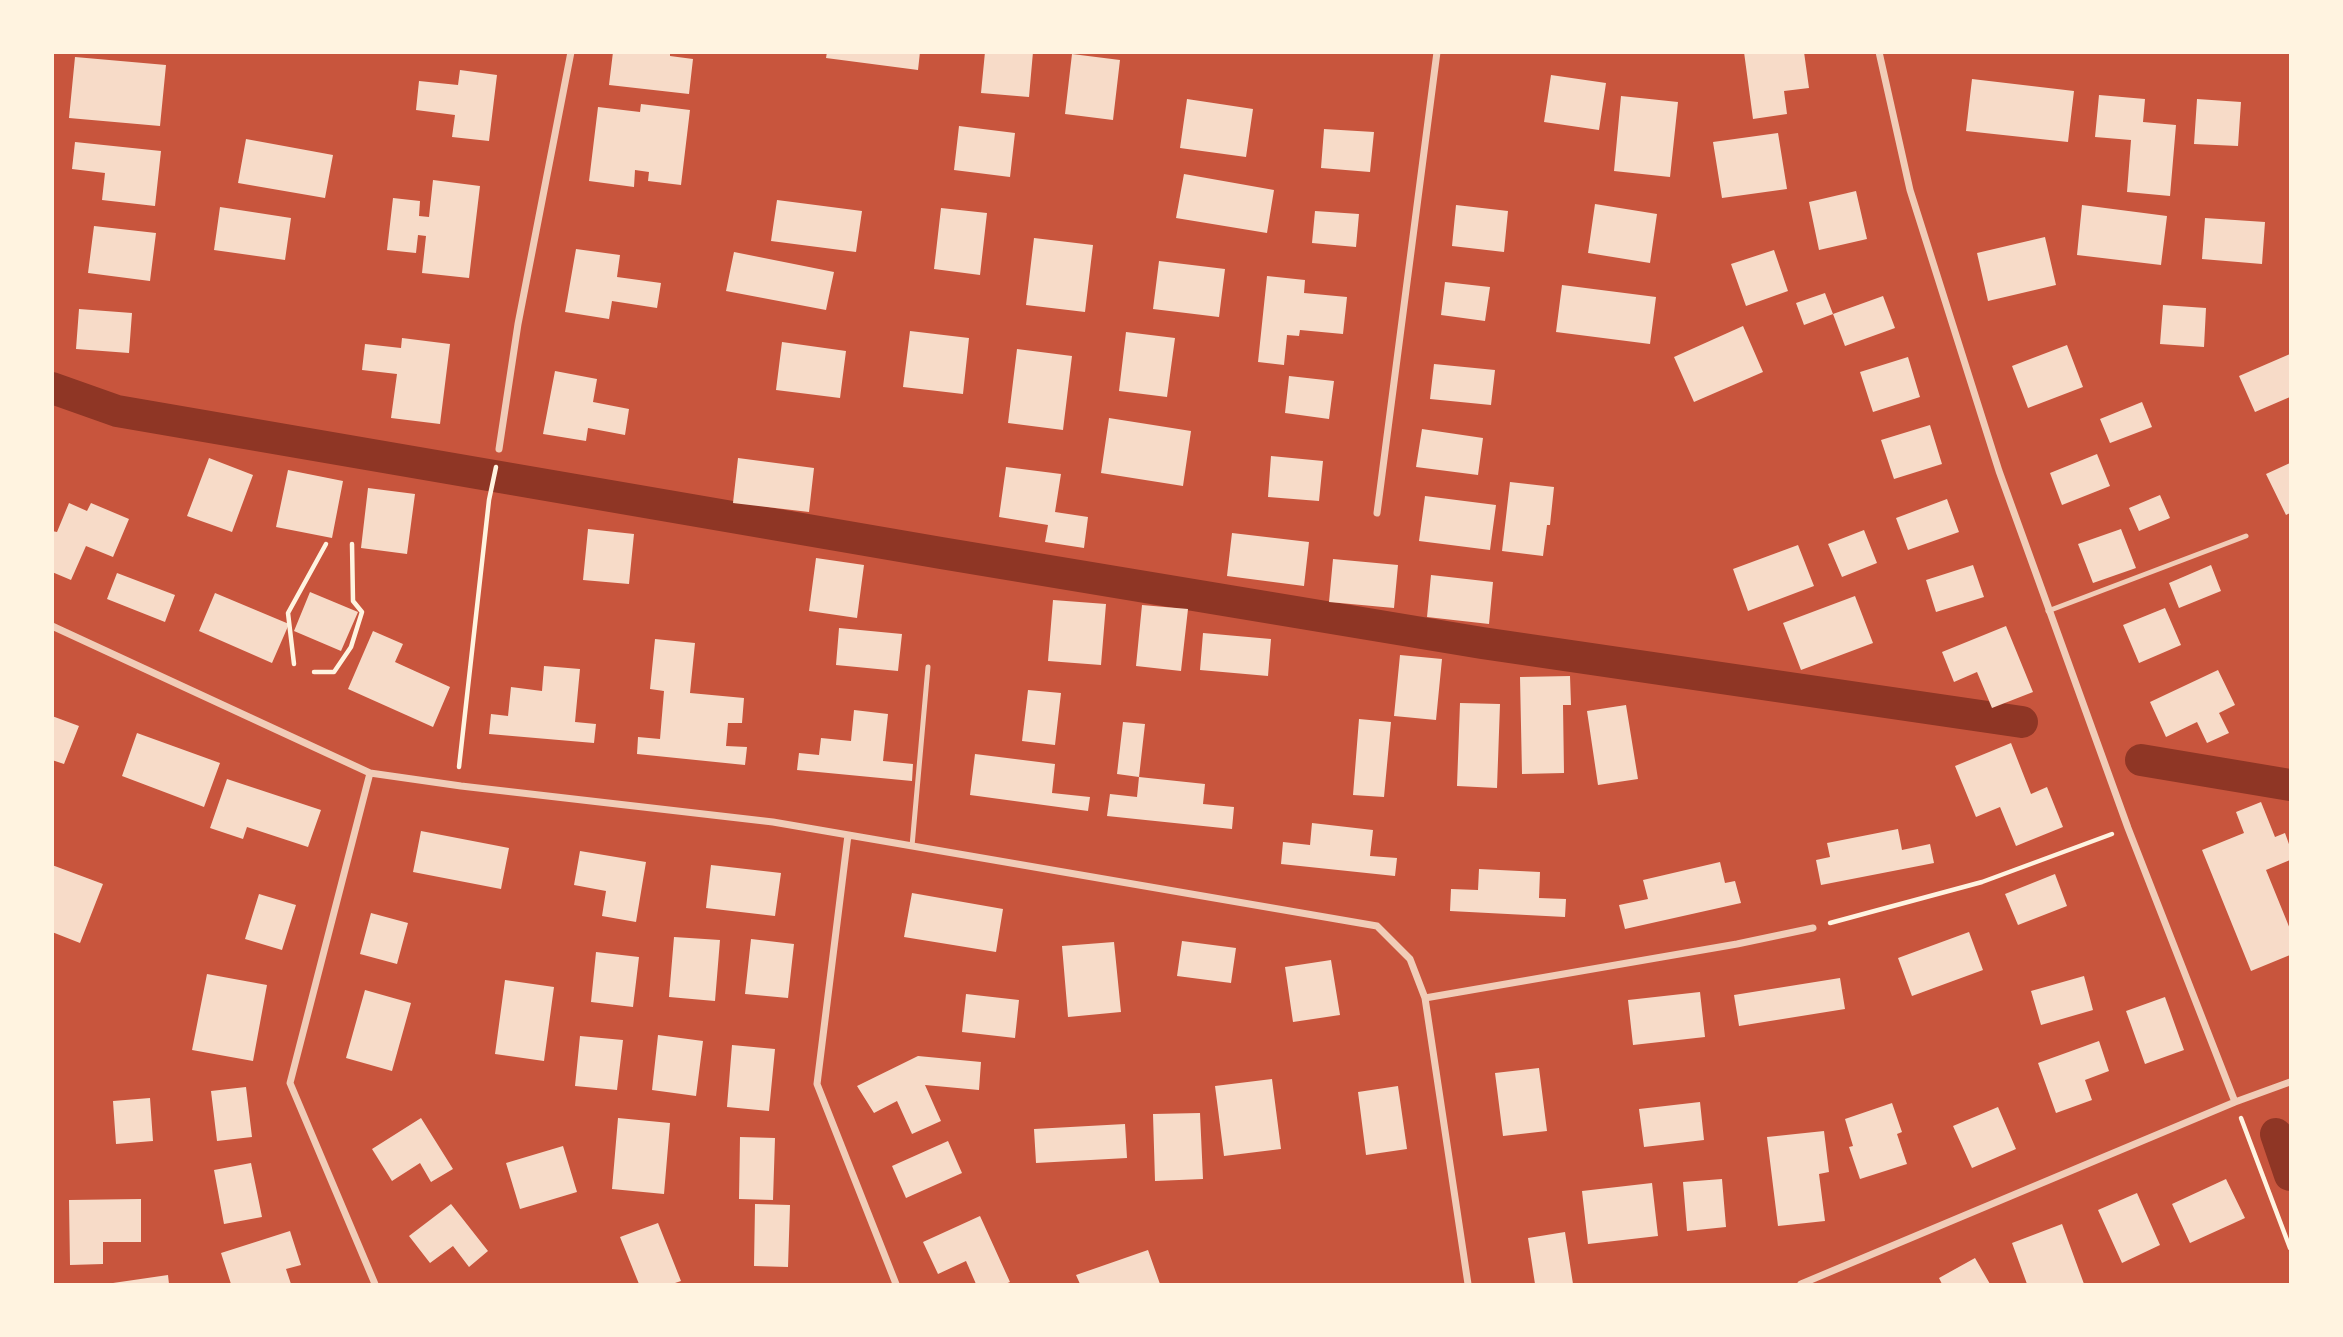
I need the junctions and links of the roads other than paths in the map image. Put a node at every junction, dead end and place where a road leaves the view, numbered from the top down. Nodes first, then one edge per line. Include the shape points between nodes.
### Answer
1 (571, 52) edge
2 (1437, 52) edge
3 (1879, 52) edge
4 (499, 449) road end
5 (1377, 513) dead end
6 (2246, 536) dead end
7 (2048, 611) junction
8 (52, 626) edge
9 (928, 667) dead end
10 (370, 773) junction
11 (848, 835) junction
12 (912, 846) junction
13 (1813, 928) road end
14 (1424, 998) junction
15 (2291, 1082) edge
16 (2235, 1102) junction
17 (375, 1284) edge
18 (896, 1284) edge
19 (1468, 1284) edge
20 (1801, 1284) edge

1 - 4 street via 518,324
2 - 5 street
3 - 7 street via 1910,190
6 - 7 lane
7 - 16 street
8 - 10 street
9 - 12 lane
10 - 11 street
10 - 17 street via 290,1083
11 - 12 street
11 - 18 street via 817,1084
12 - 14 street via 1377,926 1410,959
13 - 14 street
14 - 19 street
15 - 16 street
16 - 20 street

